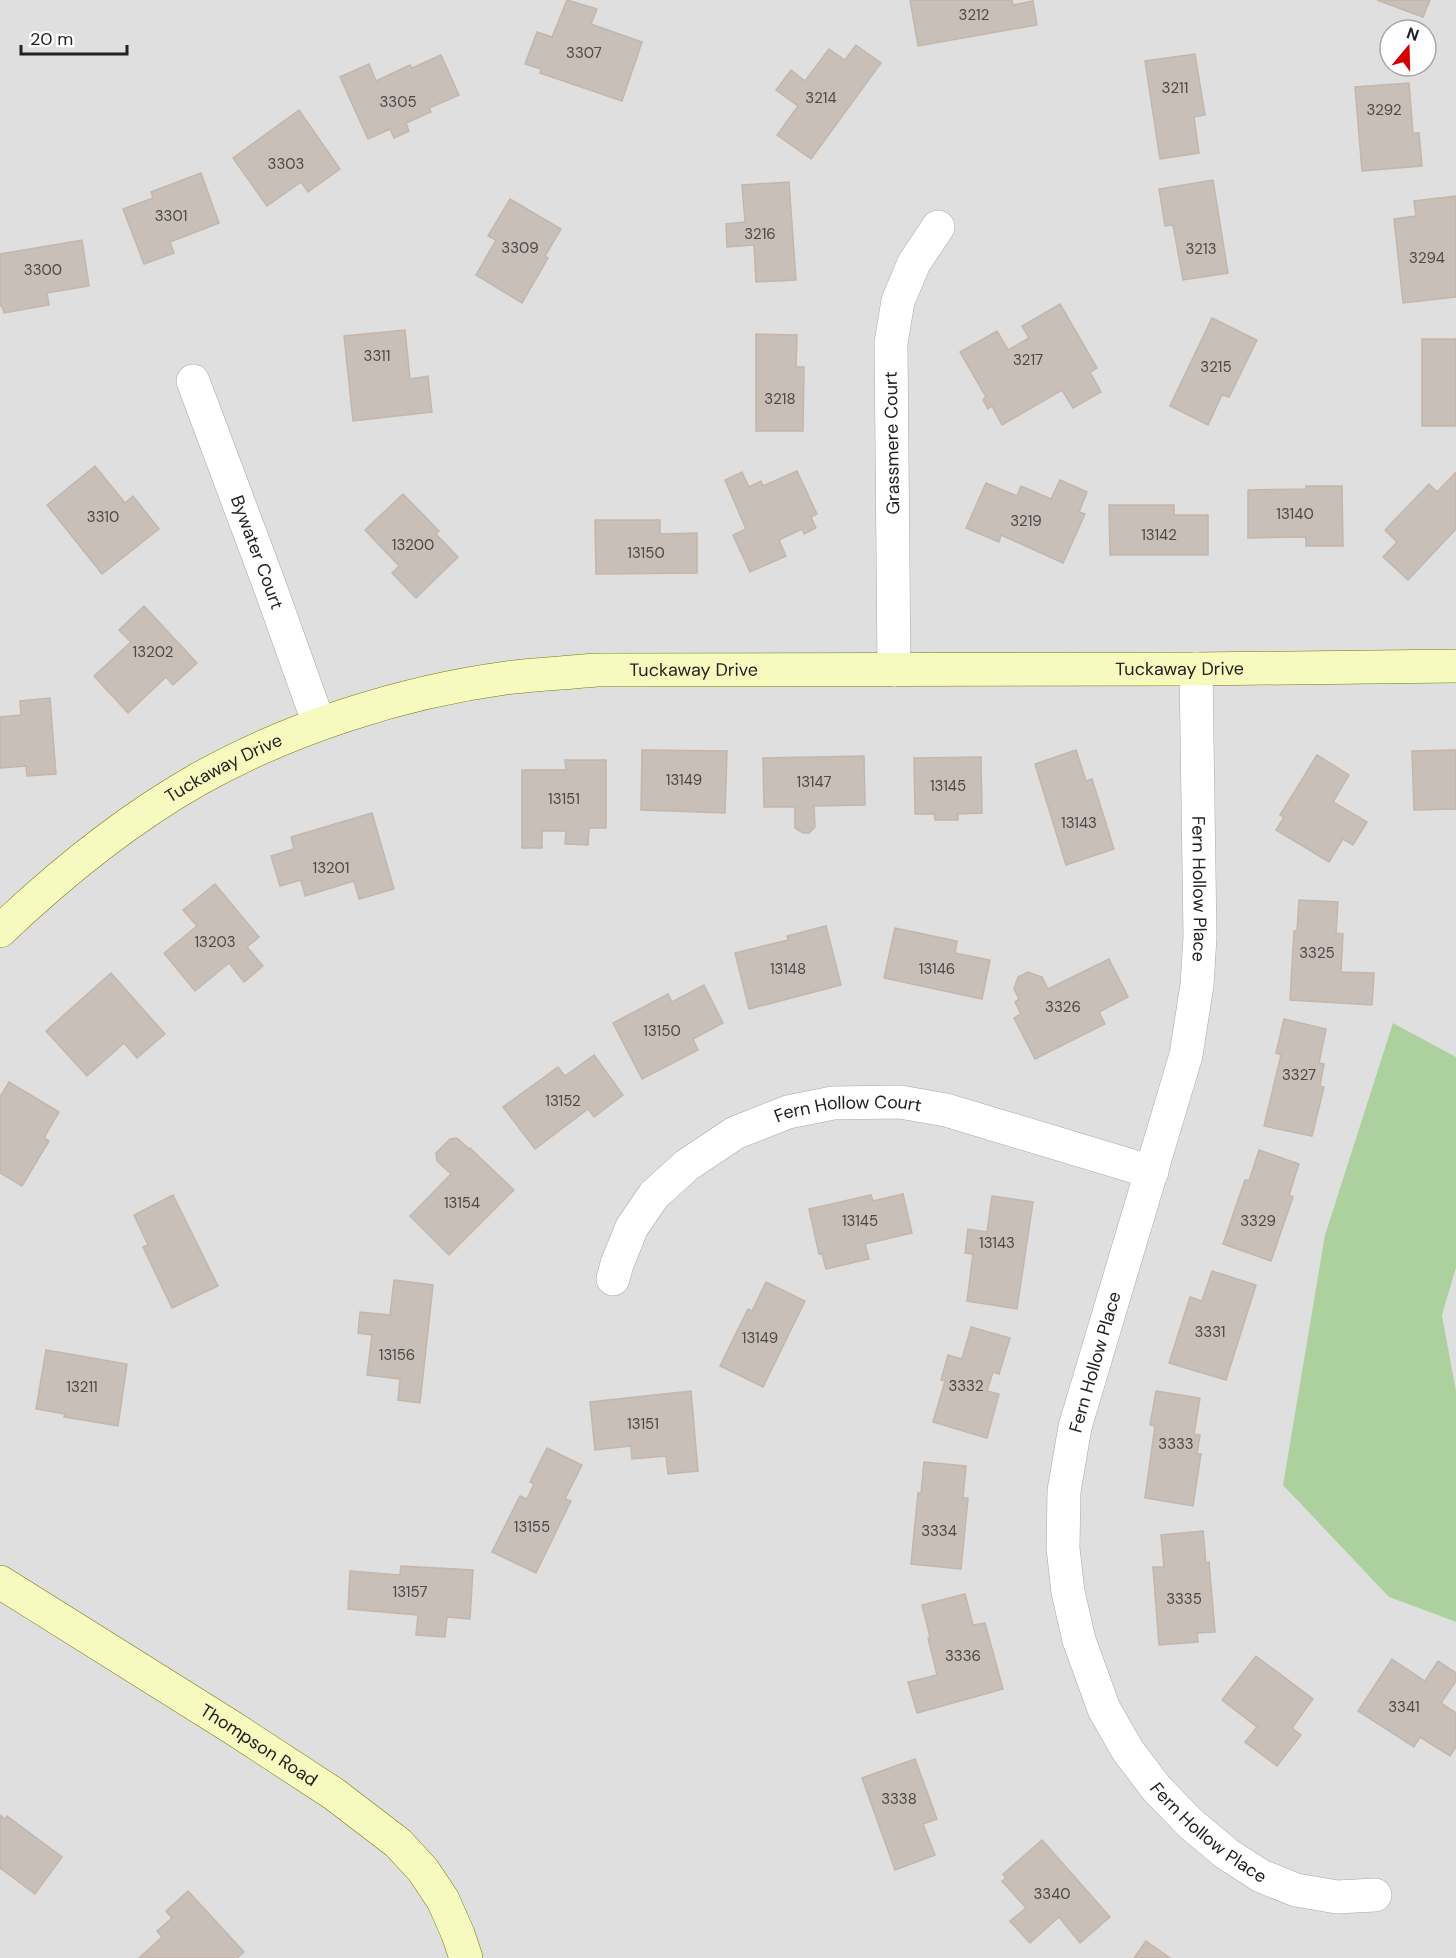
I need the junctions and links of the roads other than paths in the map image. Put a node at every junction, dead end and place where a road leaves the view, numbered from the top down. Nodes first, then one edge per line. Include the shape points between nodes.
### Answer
1 (938, 227) dead end
2 (193, 381) dead end
3 (1456, 666) edge
4 (1196, 669) junction
5 (894, 670) junction
6 (319, 724) junction
7 (0, 931) edge
8 (1152, 1172) junction
9 (613, 1279) dead end
10 (0, 1582) edge
11 (1375, 1895) dead end
12 (466, 1958) edge

1 - 5 street, Grassmere Court via 914,263 898,301 891,343
2 - 6 street, Bywater Court
3 - 4 street, Tuckaway Drive
4 - 5 street, Tuckaway Drive
4 - 8 street, Fern Hollow Place via 1200,937 1197,985 1186,1055
5 - 6 street, Tuckaway Drive via 596,670 505,678 402,698
6 - 7 street, Tuckaway Drive via 198,780 135,819 49,885
8 - 9 street, Fern Hollow Court via 946,1110 900,1102 832,1103 788,1112 735,1133 687,1165 654,1195 632,1227
8 - 11 street, Fern Hollow Place via 1075,1427 1064,1491 1063,1548 1079,1640 1104,1709 1128,1751 1191,1824 1261,1876 1296,1890 1337,1897
10 - 12 street, Thompson Road via 307,1776 398,1843 443,1900

